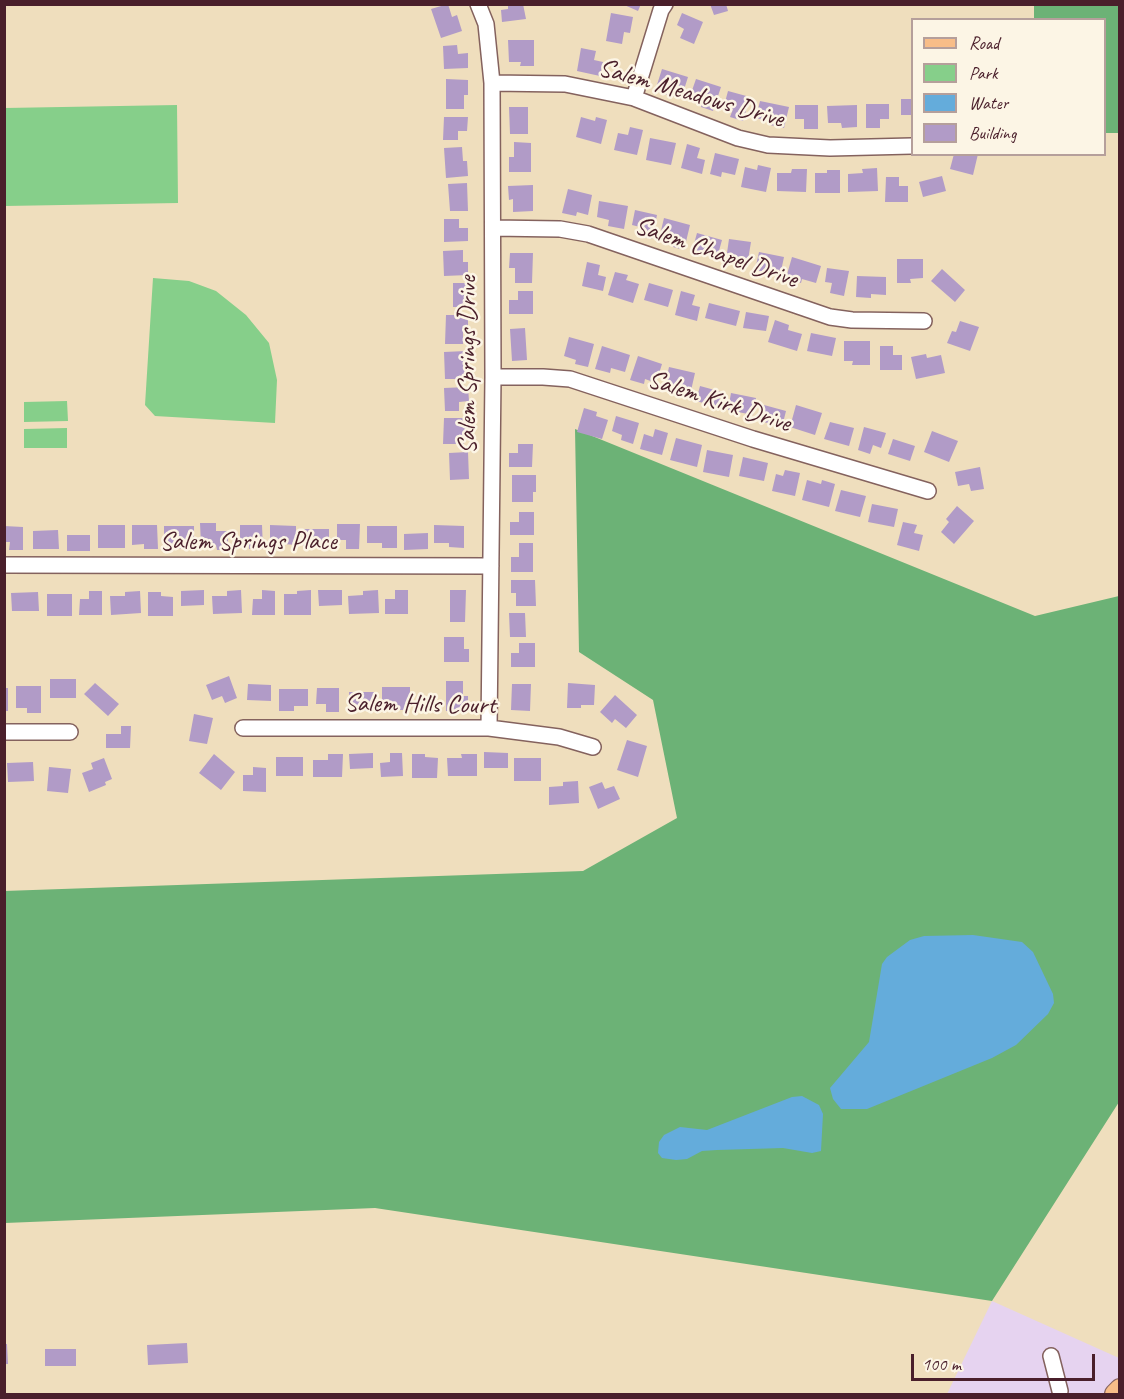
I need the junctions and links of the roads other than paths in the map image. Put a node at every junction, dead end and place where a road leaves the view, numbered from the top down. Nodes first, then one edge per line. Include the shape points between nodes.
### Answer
1 (478, 4) edge
2 (665, 4) edge
3 (492, 83) junction
4 (634, 98) junction
5 (911, 146) edge
6 (493, 228) junction
7 (924, 321) dead end
8 (493, 377) junction
9 (928, 491) dead end
10 (4, 565) edge
11 (491, 566) junction
12 (243, 728) dead end
13 (489, 728) junction
14 (4, 732) edge
15 (70, 732) dead end
16 (593, 747) dead end
17 (1051, 1356) dead end
18 (1119, 1389) edge
19 (1060, 1391) dead end
20 (1115, 1395) edge

1 - 3 street, Salem Springs Drive via 486,24
2 - 4 street
3 - 4 street, Salem Meadows Drive via 565,84
3 - 6 street, Salem Springs Drive
4 - 5 street, Salem Meadows Drive via 738,138 768,145
6 - 7 street, Salem Chapel Drive via 560,229 588,234 830,317
6 - 8 street, Salem Springs Drive
8 - 9 street, Salem Kirk Drive via 570,379
8 - 11 street, Salem Springs Drive
10 - 11 street, Salem Springs Place
11 - 13 street, Salem Springs Drive
12 - 13 street, Salem Hills Court
13 - 16 street, Salem Hills Court via 559,737
14 - 15 street
17 - 19 street
18 - 20 main road

